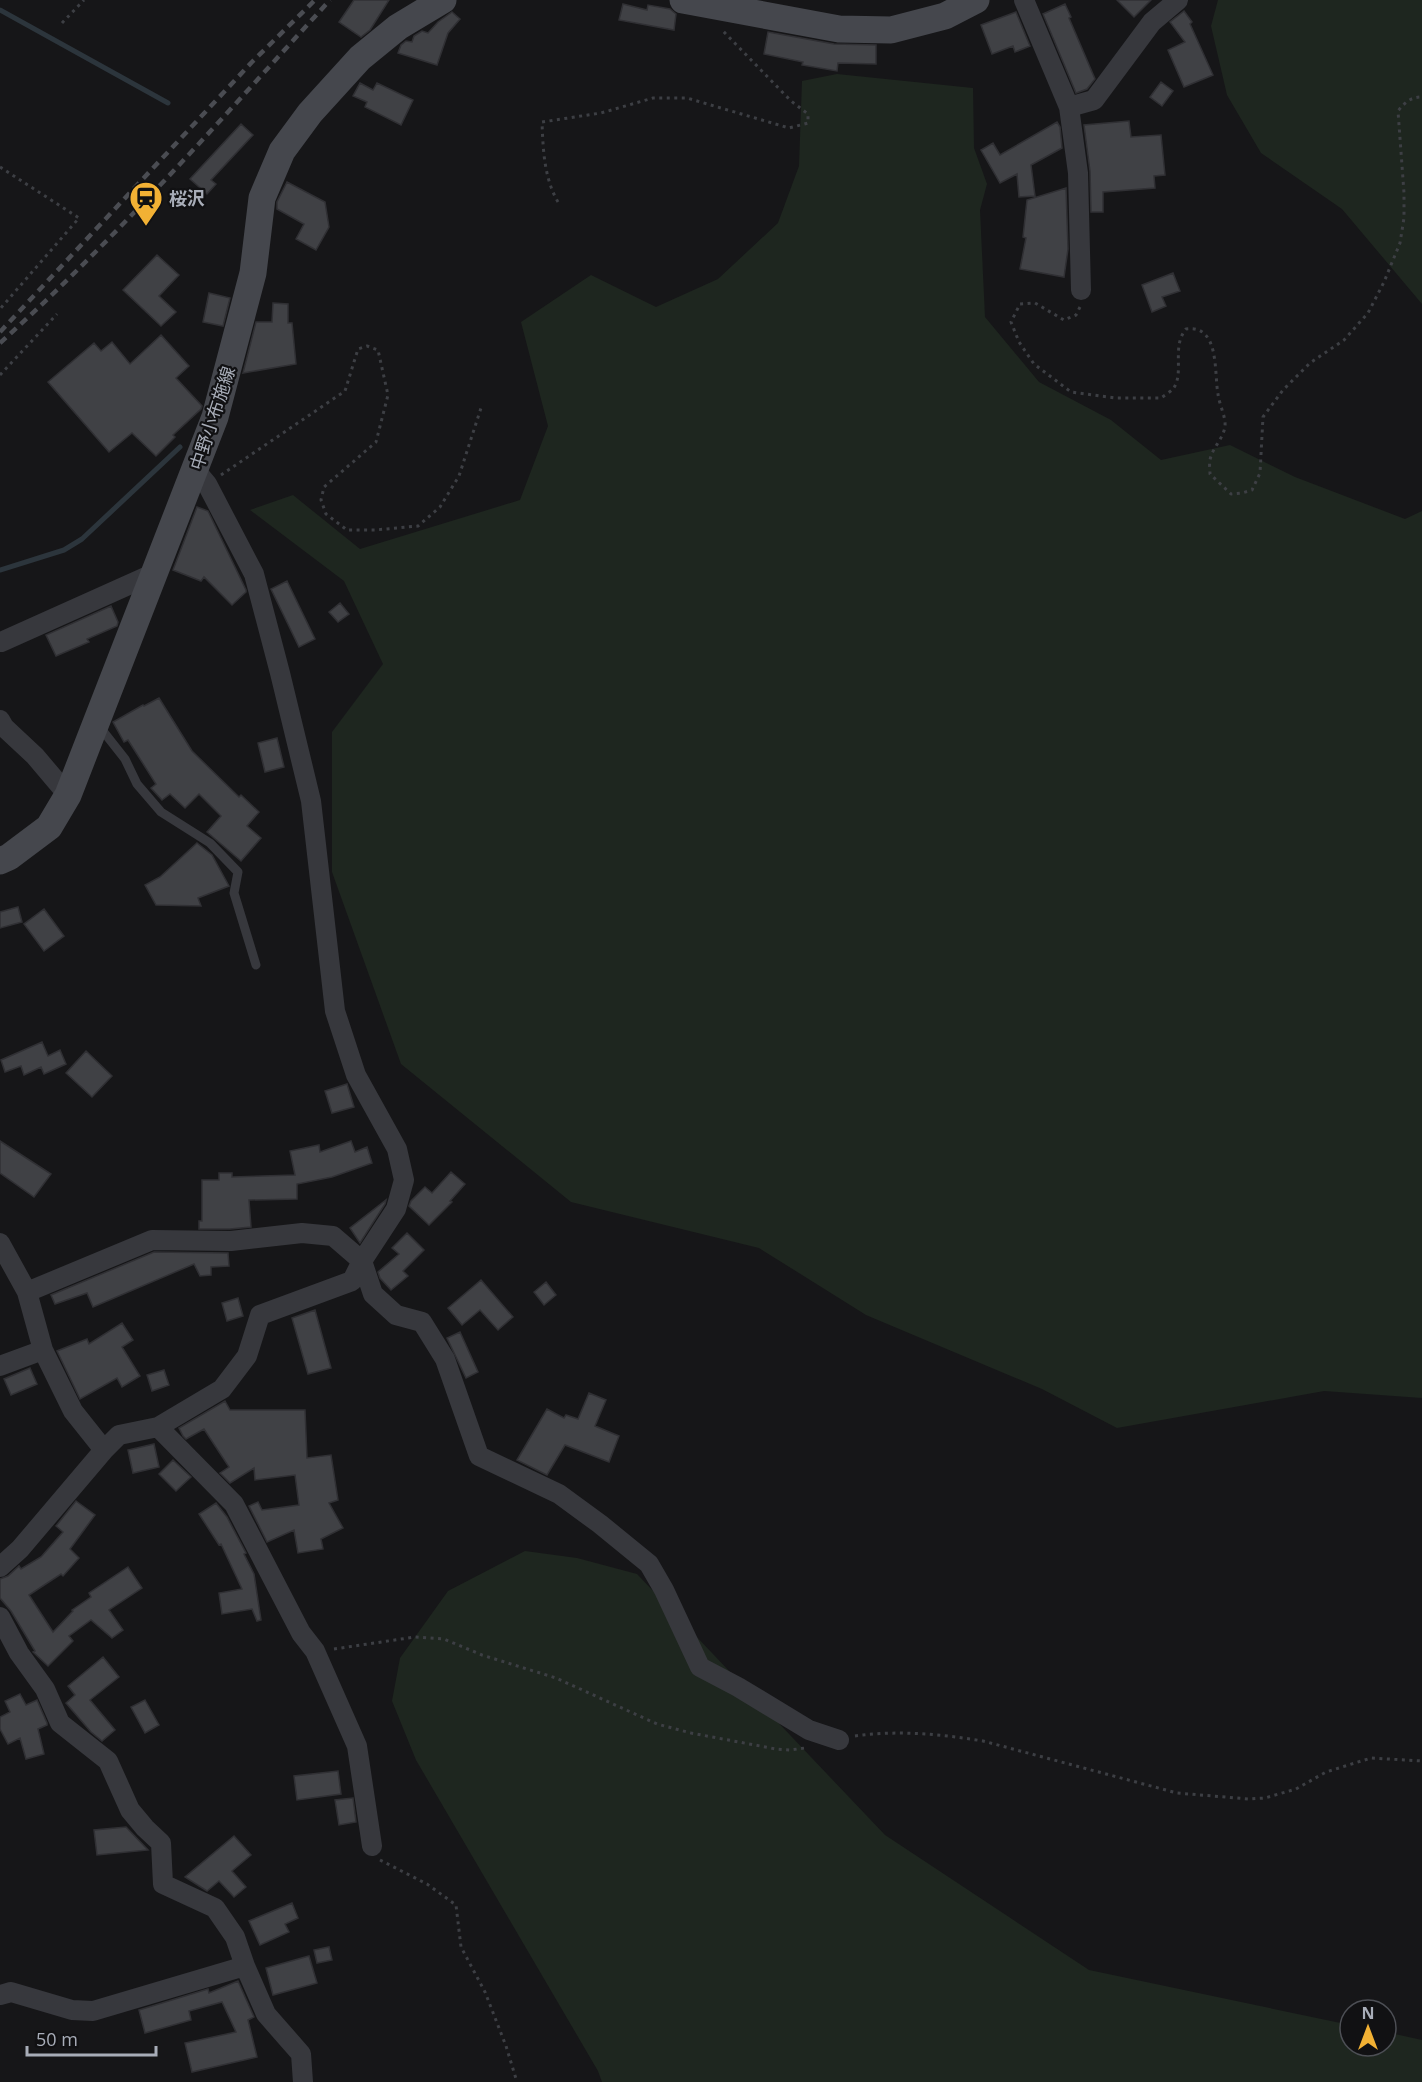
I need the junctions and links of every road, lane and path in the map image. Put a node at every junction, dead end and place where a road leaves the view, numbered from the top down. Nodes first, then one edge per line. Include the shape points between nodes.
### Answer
1 (84, 0) edge
2 (443, 0) edge
3 (683, 0) edge
4 (976, 0) edge
5 (1024, 0) edge
6 (1178, 0) edge
7 (718, 7) junction
8 (62, 23) dead end
9 (1422, 97) edge
10 (1069, 107) junction
11 (0, 167) edge
12 (558, 202) dead end
13 (1081, 290) joint
14 (0, 309) edge
15 (57, 314) dead end
16 (0, 375) edge
17 (481, 408) dead end
18 (201, 478) junction
19 (155, 573) junction
20 (0, 642) edge
21 (0, 720) edge
22 (96, 722) junction
23 (68, 795) junction
24 (0, 861) edge
25 (256, 965) dead end
26 (0, 1243) edge
27 (362, 1261) junction
28 (27, 1292) junction
29 (43, 1350) junction
30 (0, 1366) edge
31 (158, 1427) junction
32 (104, 1450) junction
33 (0, 1567) edge
34 (0, 1617) edge
35 (315, 1652) junction
36 (839, 1740) junction
37 (1422, 1761) edge
38 (372, 1845) joint
39 (245, 1966) junction
40 (0, 1995) edge
41 (303, 2082) edge
42 (517, 2082) edge

1 - 8 path
2 - 18 main road, 中野小布施線 via 398,27 360,57 282,151 262,198 253,273
3 - 7 main road
4 - 7 main road via 945,16 891,30 839,29
5 - 10 street
6 - 10 street via 1152,22 1094,100
7 - 12 path via 716,24 808,114 808,123 789,128 687,98 653,98 601,114 542,122 543,157
9 - 13 path via 1405,102 1398,111 1404,218 1400,243 1384,282 1368,313 1344,340 1310,363 1263,417 1260,473 1252,489 1231,494 1210,474 1210,459 1225,426 1215,353 1199,330 1185,329 1181,335 1174,388 1161,398 1071,392 1034,364 1011,322 1020,304 1035,303 1064,320 1076,315
10 - 13 street via 1078,173
11 - 14 path via 79,218
15 - 16 path
17 - 18 path via 459,476 440,507 418,526 347,530 326,514 321,500 324,488 376,442 388,395 378,350 367,346 358,350 345,391
18 - 19 main road, 中野小布施線
18 - 27 street via 254,574 310,801 335,1011 356,1075 397,1149 404,1180 396,1209
19 - 20 street
19 - 22 main road, 中野小布施線
21 - 23 street
22 - 23 main road, 中野小布施線
22 - 25 lane via 160,812 210,843 238,872 234,892
23 - 24 main road, 中野小布施線 via 49,827
26 - 28 street
27 - 28 street via 333,1236 302,1233 231,1241 152,1240
27 - 31 street via 352,1281 260,1315 246,1356 222,1389
27 - 36 street via 373,1294 396,1315 422,1322 445,1359 479,1456 559,1494 649,1564 700,1667 809,1730
28 - 29 street
29 - 30 street
29 - 32 street via 73,1411
31 - 32 street via 119,1435
31 - 35 street via 234,1504 301,1633
32 - 33 street
34 - 39 street via 45,1689 60,1723 108,1761 130,1810 161,1843 163,1884 215,1908 235,1937
35 - 36 path via 414,1636 444,1639 482,1656 556,1678 657,1724 691,1733 790,1750
35 - 38 street via 357,1746
36 - 37 path via 901,1732 954,1736 1177,1793 1248,1799 1288,1792 1326,1772 1371,1758
38 - 42 path via 381,1862 428,1884 456,1905 461,1947 484,1992
39 - 40 street via 93,2011 72,2010 10,1992
39 - 41 street via 266,2014 301,2054

